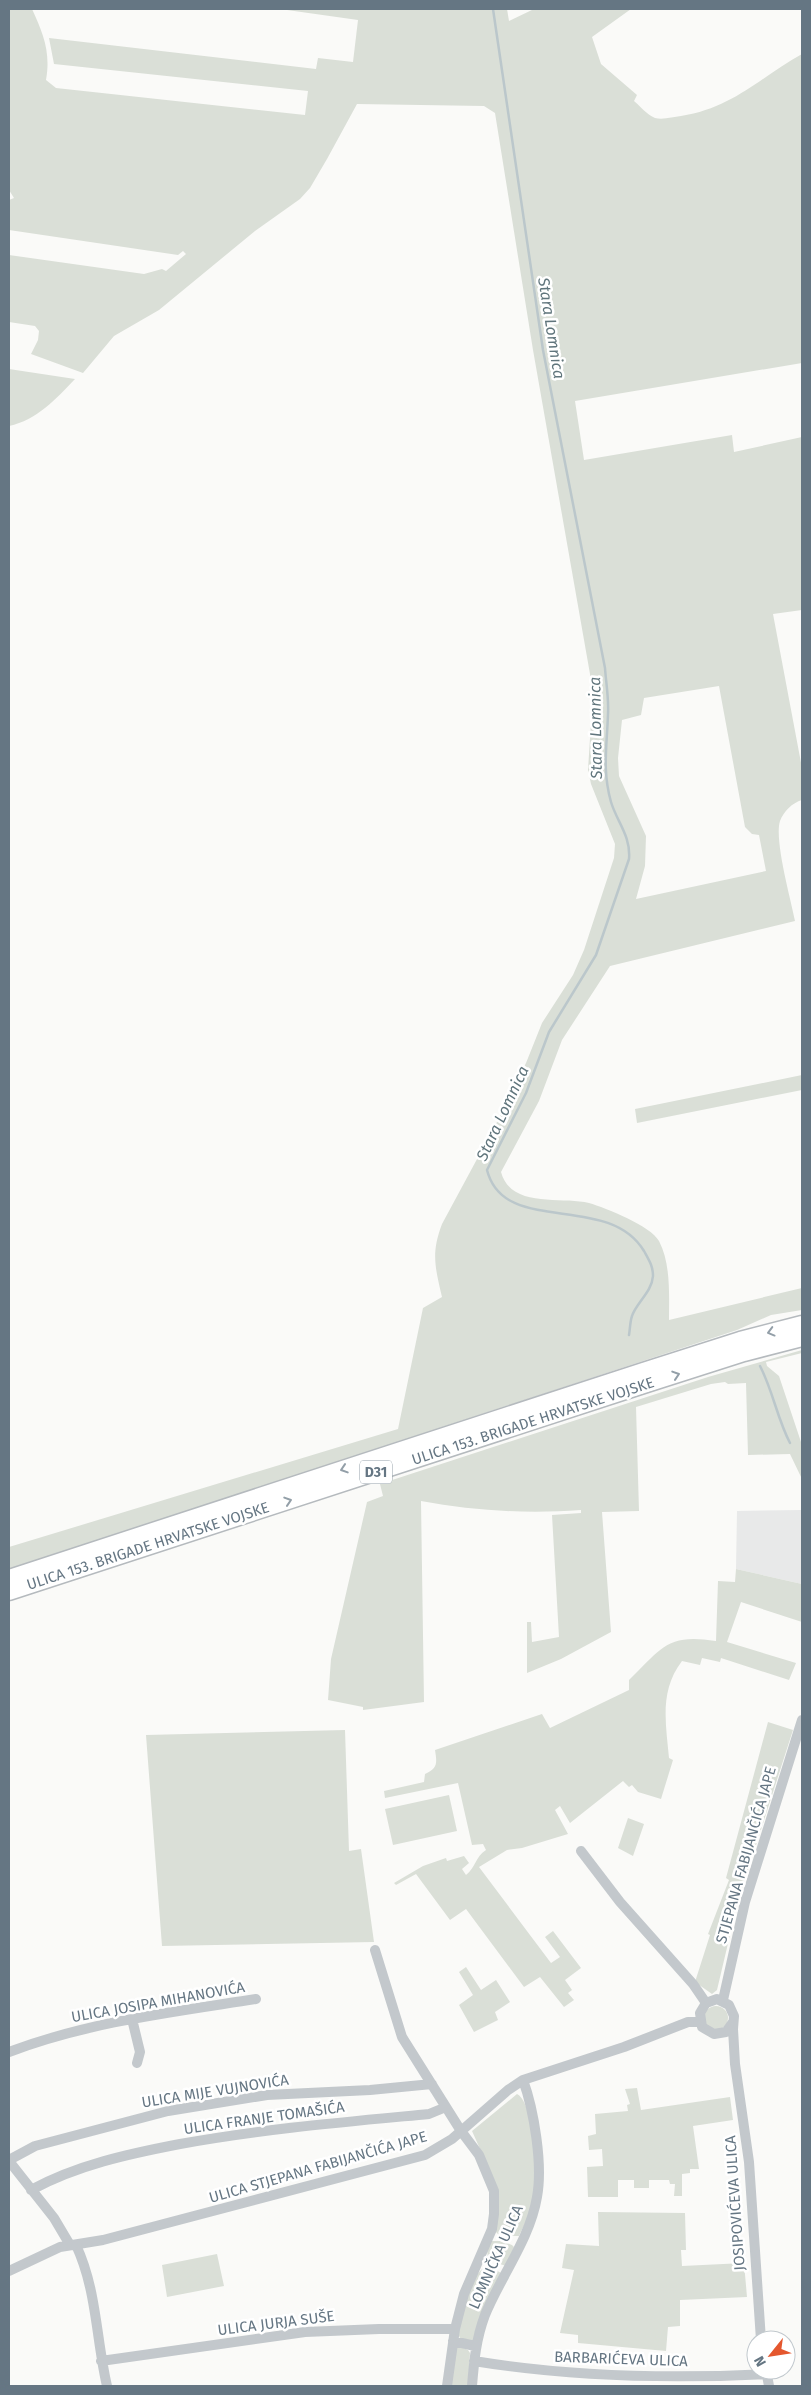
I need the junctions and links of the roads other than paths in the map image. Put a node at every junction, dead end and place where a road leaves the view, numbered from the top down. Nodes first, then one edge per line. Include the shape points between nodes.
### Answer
1 (802, 1324) edge
2 (802, 1338) edge
3 (9, 1578) edge
4 (9, 1592) edge
5 (802, 1720) edge
6 (581, 1851) dead end
7 (375, 1950) dead end
8 (256, 1999) dead end
9 (723, 2000) junction
10 (706, 2003) junction
11 (132, 2019) junction
12 (700, 2022) junction
13 (733, 2022) junction
14 (714, 2034) junction
15 (9, 2052) edge
16 (137, 2063) dead end
17 (735, 2064) junction
18 (523, 2080) junction
19 (432, 2084) junction
20 (446, 2106) junction
21 (461, 2131) junction
22 (9, 2161) edge
23 (31, 2190) junction
24 (73, 2245) junction
25 (9, 2271) edge
26 (455, 2329) junction
27 (760, 2330) edge
28 (453, 2341) junction
29 (476, 2346) junction
30 (101, 2361) junction
31 (474, 2361) junction
32 (746, 2373) edge
33 (107, 2386) edge
34 (447, 2386) edge
35 (472, 2386) edge

1 -> 3 main road, ULICA 153. BRIGADE HRVATSKE VOJSKE / D31 via 643,1371
4 -> 2 main road, ULICA 153. BRIGADE HRVATSKE VOJSKE / D31 via 655,1381
5 - 9 street, STJEPANA FABIJANČIĆA JAPE via 745,1902
6 - 10 street
7 - 19 street, LOMNIČKA ULICA via 402,2036
8 - 11 street, ULICA JOSIPA MIHANOVIĆA
9 - 10 street
9 - 13 street via 733,2010
10 - 12 street via 700,2013
11 - 15 street, ULICA JOSIPA MIHANOVIĆA via 77,2031
11 - 16 street via 140,2052
12 - 14 street via 707,2032
12 - 18 street, ULICA STJEPANA FABIJANČIĆA JAPE via 688,2022 606,2054
13 - 14 street via 726,2032
13 - 17 street, JOSIPOVIĆEVA ULICA
14 - 17 street, JOSIPOVIĆEVA ULICA via 727,2045
17 - 27 street, JOSIPOVIĆEVA ULICA via 750,2172
18 - 21 street, ULICA STJEPANA FABIJANČIĆA JAPE
18 - 29 street, LOMNIČKA ULICA via 535,2127 537,2197 524,2236 485,2317
19 - 20 street, LOMNIČKA ULICA
19 - 22 street, ULICA MIJE VUJNOVIĆA via 266,2095 168,2111 35,2146
20 - 21 street, LOMNIČKA ULICA
20 - 23 street, ULICA FRANJE TOMAŠIĆA via 429,2114 238,2133 128,2154 57,2176
21 - 24 street, ULICA STJEPANA FABIJANČIĆA JAPE via 440,2147 417,2157 236,2207
21 - 26 street, LOMNIČKA ULICA via 485,2166 494,2191 494,2214 490,2236 464,2294
22 - 23 street
23 - 24 street
24 - 25 street, ULICA STJEPANA FABIJANČIĆA JAPE via 60,2247
24 - 30 street via 86,2265 97,2316
26 - 28 street, LOMNIČKA ULICA
26 - 30 street, ULICA JURJA SUŠE via 305,2332
28 - 29 street
28 - 34 street, LOMNIČKA ULICA
29 - 31 street, LOMNIČKA ULICA
30 - 33 street
31 - 32 street, BARBARIĆEVA ULICA via 536,2370 670,2377
31 - 35 street, LOMNIČKA ULICA

